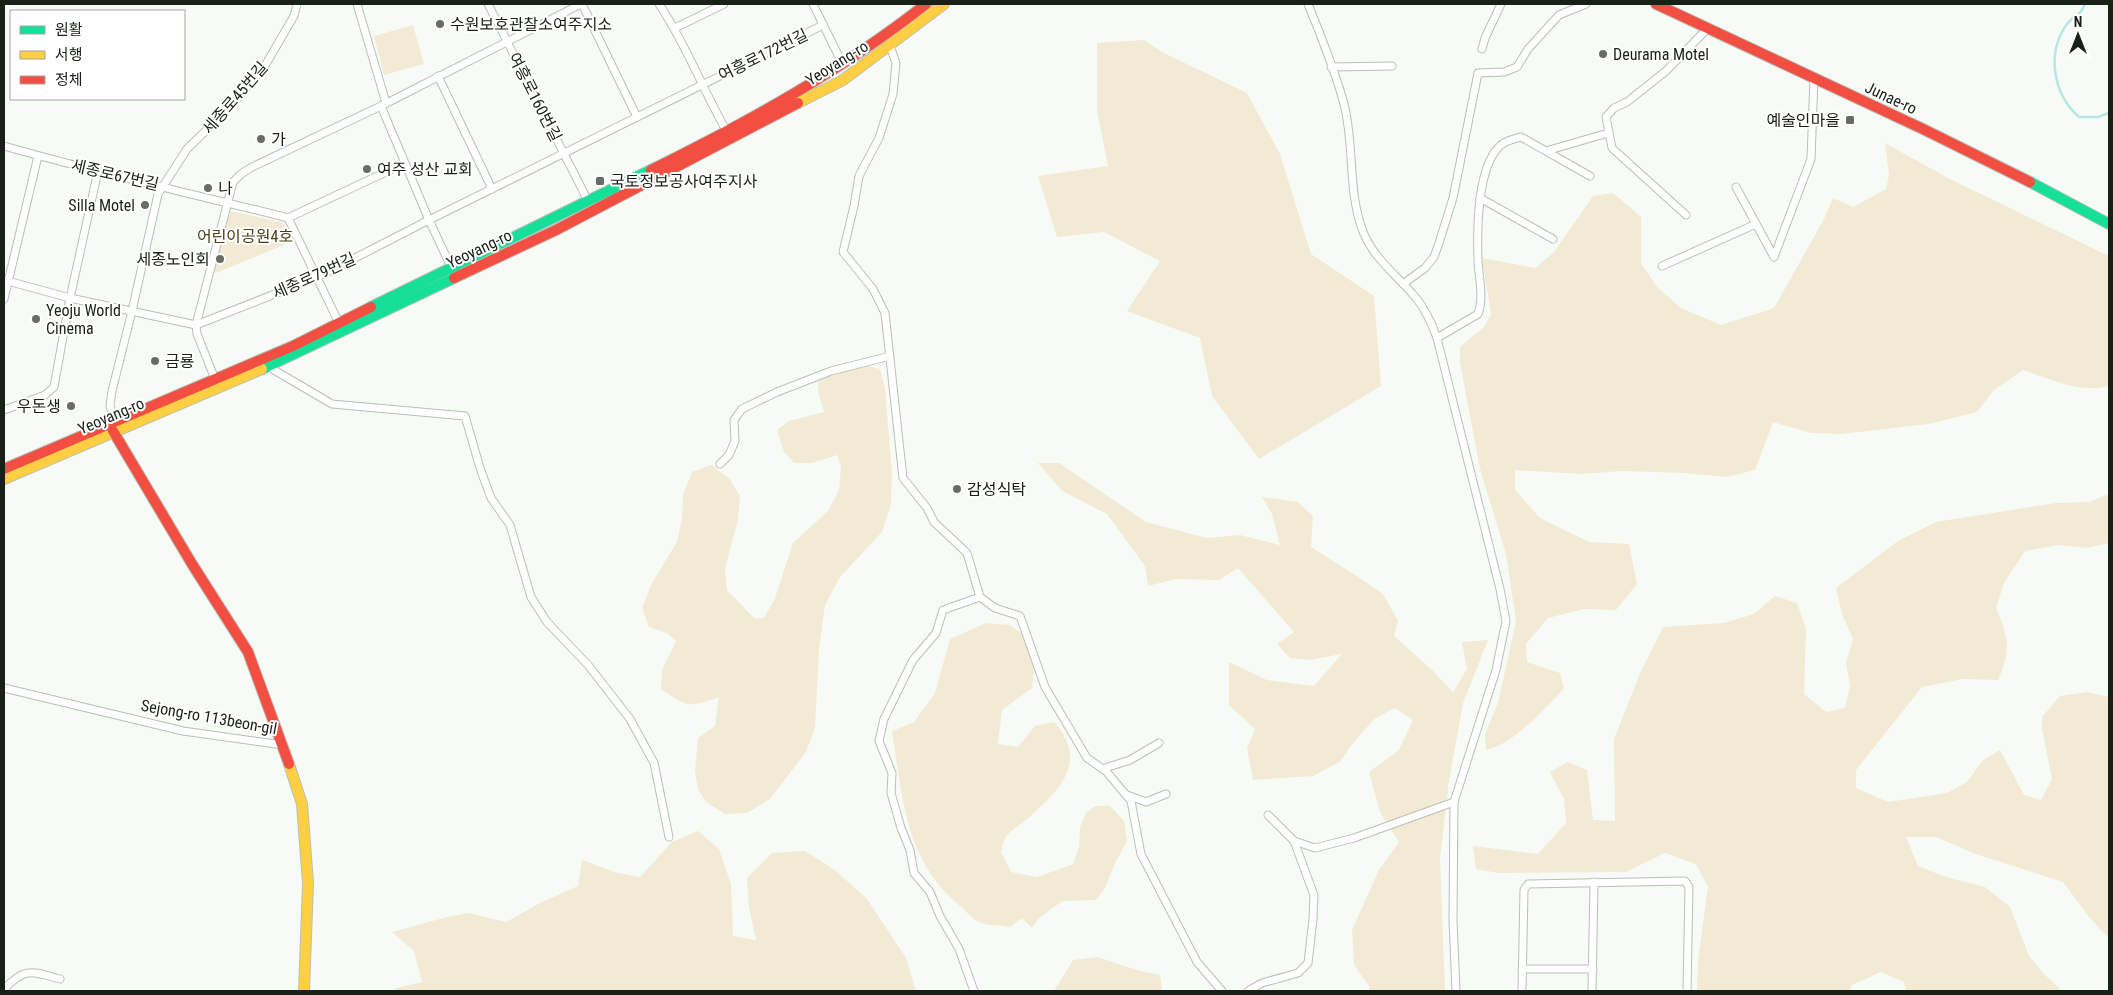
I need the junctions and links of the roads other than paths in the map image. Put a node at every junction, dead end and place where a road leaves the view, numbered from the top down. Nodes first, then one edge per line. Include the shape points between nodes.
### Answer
1 (297, 4) edge
2 (357, 4) edge
3 (488, 4) edge
4 (582, 4) edge
5 (659, 4) edge
6 (724, 4) edge
7 (813, 4) edge
8 (926, 4) edge
9 (944, 4) edge
10 (1308, 4) edge
11 (1501, 4) edge
12 (1586, 4) edge
13 (1656, 4) edge
14 (823, 26) junction
15 (675, 28) junction
16 (1708, 28) junction
17 (507, 41) junction
18 (887, 42) junction
19 (1482, 49) dead end
20 (843, 65) junction
21 (1331, 66) junction
22 (1392, 66) dead end
23 (438, 76) junction
24 (1814, 78) junction
25 (702, 85) junction
26 (384, 105) junction
27 (637, 117) junction
28 (727, 132) junction
29 (1608, 133) junction
30 (4, 146) edge
31 (1546, 152) junction
32 (564, 154) junction
33 (38, 156) junction
34 (405, 163) junction
35 (98, 171) junction
36 (1590, 176) dead end
37 (164, 186) junction
38 (1736, 187) dead end
39 (492, 189) junction
40 (1480, 198) junction
41 (588, 201) junction
42 (227, 202) junction
43 (593, 211) junction
44 (2089, 212) junction
45 (1686, 215) dead end
46 (288, 218) junction
47 (2109, 219) edge
48 (428, 220) junction
49 (1756, 224) junction
50 (2109, 224) edge
51 (1553, 239) dead end
52 (1662, 266) dead end
53 (451, 267) junction
54 (318, 277) junction
55 (6, 281) edge
56 (1403, 284) junction
57 (70, 298) junction
58 (4, 299) edge
59 (132, 311) junction
60 (339, 323) junction
61 (196, 325) junction
62 (1437, 338) junction
63 (890, 356) junction
64 (268, 361) junction
65 (215, 379) junction
66 (4, 410) edge
67 (114, 426) junction
68 (720, 464) dead end
69 (4, 469) edge
70 (4, 479) edge
71 (980, 597) junction
72 (4, 688) edge
73 (1159, 743) dead end
74 (283, 745) junction
75 (1102, 768) junction
76 (1124, 794) junction
77 (1166, 794) dead end
78 (1454, 802) junction
79 (1268, 815) dead end
80 (669, 837) dead end
81 (1294, 841) junction
82 (1594, 882) junction
83 (1522, 969) junction
84 (1593, 969) junction
85 (60, 980) dead end
86 (4, 989) edge
87 (304, 991) edge
88 (974, 991) edge
89 (1222, 991) edge
90 (1248, 991) edge
91 (1456, 991) edge
92 (1522, 991) edge
93 (1592, 991) edge
94 (1688, 991) edge

1 - 37 street, 세종로45번길 via 294,16 263,69 188,149
2 - 26 street
3 - 17 street, 여흥로160번길
4 - 17 street, 여흥로160번길
4 - 27 street, 여흥로160번길
5 - 15 street
6 - 15 street
7 - 14 street, 여흥로172번길
8 - 18 street, Yeoyang-ro
9 - 18 street, Yeoyang-ro
10 - 21 street
11 - 19 street
12 - 56 street via 1559,15 1528,49 1517,67 1504,72 1478,73 1453,198 1440,244 1425,268
13 - 16 street, Junae-ro
14 - 20 street, 여흥로172번길
14 - 25 street, 여흥로172번길
15 - 25 street
16 - 24 street, Junae-ro
16 - 29 street via 1666,71 1606,116
17 - 23 street, 여흥로160번길
17 - 32 street, 여흥로160번길
18 - 20 street, Yeoyang-ro
18 - 43 street, Yeoyang-ro via 856,72 819,94
18 - 63 street via 896,62 893,94 879,138 859,176 843,252 873,289 885,314
20 - 28 street, Yeoyang-ro
21 - 22 street
21 - 56 street via 1344,104 1354,202 1363,233 1378,258
23 - 26 street, 여흥로160번길
23 - 39 street
24 - 44 street, Junae-ro
24 - 49 street via 1811,159 1774,257
25 - 27 street, 여흥로160번길
25 - 28 street
26 - 34 street
26 - 42 street via 246,170 233,182
27 - 32 street, 여흥로160번길
28 - 41 street, Yeoyang-ro
29 - 31 street
29 - 45 street via 1612,148
30 - 33 street, 세종로67번길
31 - 36 street
31 - 40 street via 1521,137 1500,145 1489,161
32 - 39 street, 여흥로160번길
32 - 41 street, 여흥로160번길
33 - 35 street, 세종로67번길
33 - 55 street
34 - 46 street
34 - 48 street
35 - 37 street, 세종로67번길
35 - 57 street
37 - 42 street, 세종로67번길
37 - 59 street via 158,194
38 - 49 street
39 - 48 street, 여흥로160번길
40 - 51 street
40 - 62 street via 1478,260 1481,305 1478,314
41 - 43 street
41 - 53 street, Yeoyang-ro
42 - 46 street, 세종로67번길
42 - 61 street
43 - 64 street, Yeoyang-ro via 355,326
44 - 47 street
44 - 50 street, Junae-ro
46 - 54 street
48 - 53 street
48 - 54 street, 세종로79번길
49 - 52 street
53 - 60 street, Yeoyang-ro
54 - 60 street
54 - 61 street, 세종로79번길
55 - 57 street
55 - 58 street
56 - 62 street via 1430,321
57 - 59 street
57 - 66 street via 54,387 45,394
59 - 61 street
59 - 67 street via 112,391 110,406
60 - 64 street, Yeoyang-ro
61 - 65 street
62 - 78 street via 1506,621 1496,670
63 - 68 street via 831,371 742,409 734,420 735,441 729,455
63 - 71 street via 903,478 934,522 966,553
64 - 65 street, Yeoyang-ro
64 - 67 street, Yeoyang-ro
64 - 80 street via 274,370 332,404 465,416 491,498 510,525 531,597 547,622 588,665 630,719 654,763
65 - 67 street, Yeoyang-ro
67 - 69 street, Yeoyang-ro
67 - 70 street, Yeoyang-ro
67 - 74 street via 192,564 248,652
71 - 75 street via 995,608 1020,616 1045,687 1087,758
71 - 88 street via 943,610 936,633 913,660 884,719 879,742 892,773 891,793 900,828 910,850 914,873 930,892 959,949
72 - 74 street, Sejong-ro 113beon-gil via 183,731
73 - 75 street via 1130,760
74 - 87 street, Sejong-ro 113beon-gil via 302,804 308,883
75 - 76 street
76 - 77 street via 1146,802
76 - 89 street via 1131,801 1141,854 1151,875 1197,962
78 - 81 street via 1354,838 1315,848
78 - 91 street
79 - 81 street
81 - 90 street via 1314,894 1308,963 1298,973 1262,983
82 - 83 street via 1528,884 1524,890
82 - 84 street
82 - 94 street via 1685,881 1689,887
83 - 84 street
83 - 92 street
84 - 93 street
85 - 86 street via 29,972 14,979

